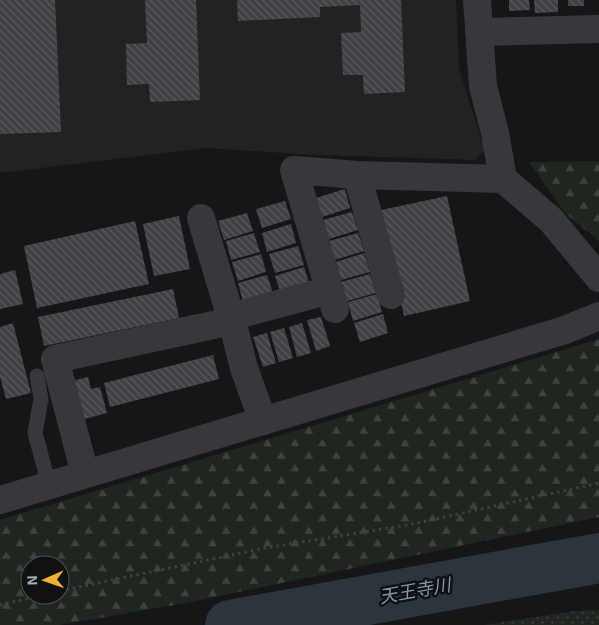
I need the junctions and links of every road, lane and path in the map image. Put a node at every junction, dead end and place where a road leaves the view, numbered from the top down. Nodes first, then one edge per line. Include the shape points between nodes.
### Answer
1 (477, 0) edge
2 (599, 29) edge
3 (479, 32) junction
4 (357, 175) junction
5 (502, 179) junction
6 (201, 218) dead end
7 (599, 278) edge
8 (391, 296) dead end
9 (599, 316) edge
10 (231, 319) junction
11 (38, 376) dead end
12 (263, 421) junction
13 (85, 474) junction
14 (599, 483) edge
15 (49, 485) junction
16 (0, 500) edge
17 (70, 589) edge
18 (20, 600) edge
19 (0, 605) edge

1 - 3 street
2 - 3 street
3 - 5 street via 483,86
4 - 5 street
4 - 8 street
4 - 10 street via 294,170 332,299
5 - 7 street via 551,220
6 - 10 street
9 - 12 street via 565,330
10 - 12 street
10 - 13 street via 180,341 98,360 55,359
11 - 15 lane via 40,399 35,433
12 - 13 street
13 - 15 street
14 - 17 path via 408,525 265,548
15 - 16 street
18 - 19 path

